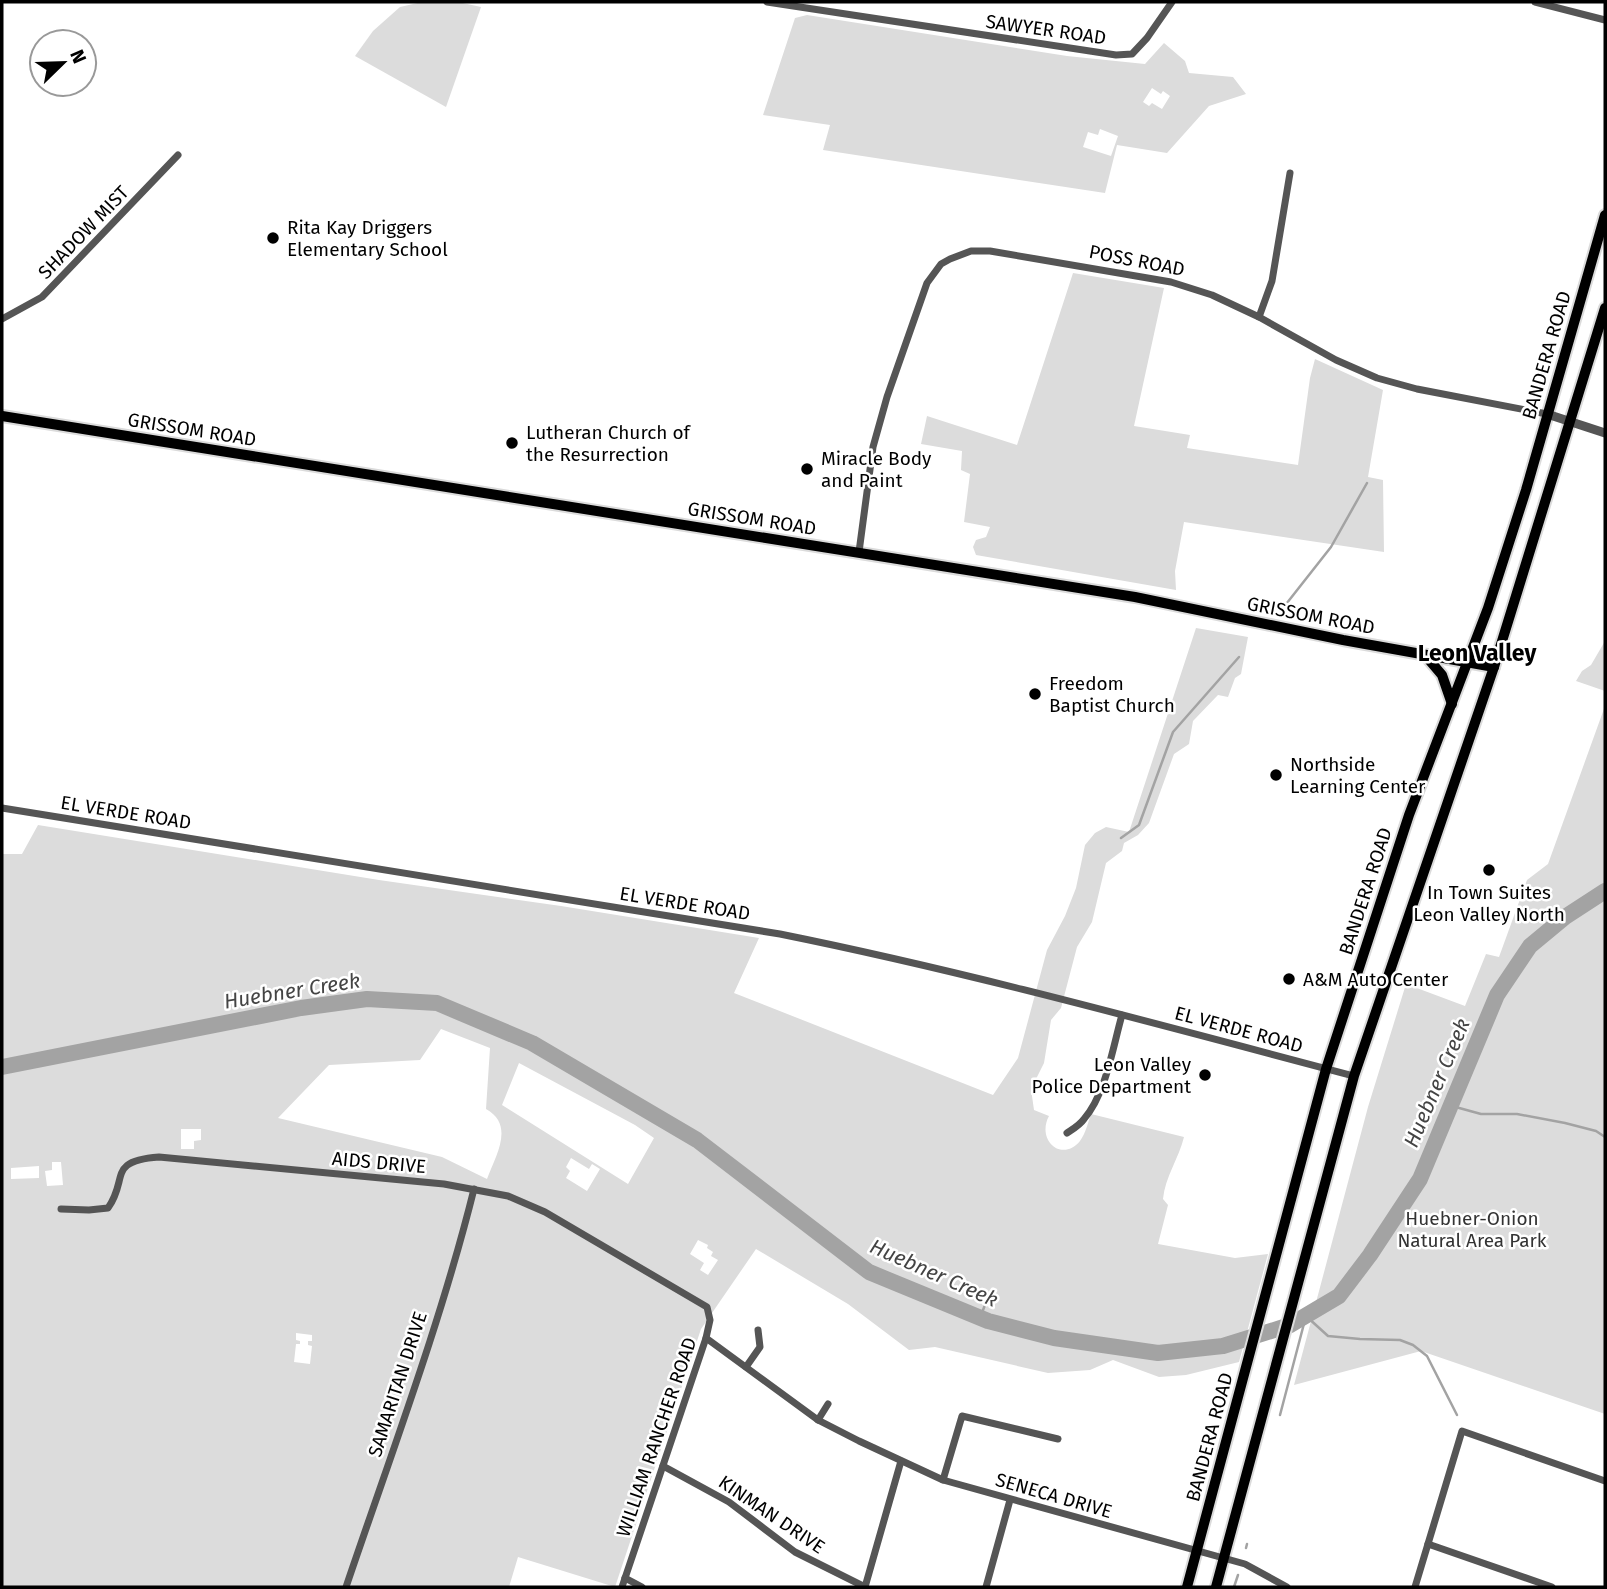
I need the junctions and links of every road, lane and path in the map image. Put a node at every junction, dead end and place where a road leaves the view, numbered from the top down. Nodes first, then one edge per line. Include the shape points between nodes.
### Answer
1 (766, 2) edge
2 (1172, 2) edge
3 (1535, 2) edge
4 (1605, 20) edge
5 (178, 155) dead end
6 (1290, 173) dead end
7 (1605, 215) edge
8 (1602, 239) edge
9 (1605, 308) edge
10 (1259, 317) junction
11 (2, 319) edge
12 (1548, 414) junction
13 (2, 416) edge
14 (1571, 422) junction
15 (1605, 433) edge
16 (859, 552) junction
17 (1423, 654) junction
18 (1467, 662) junction
19 (1494, 667) junction
20 (1452, 704) junction
21 (2, 808) edge
22 (1122, 1015) junction
23 (1326, 1069) junction
24 (1354, 1076) junction
25 (1067, 1133) dead end
26 (474, 1189) junction
27 (61, 1209) dead end
28 (697, 1301) joint
29 (758, 1331) dead end
30 (706, 1338) junction
31 (746, 1367) junction
32 (828, 1404) dead end
33 (818, 1420) junction
34 (1058, 1439) dead end
35 (901, 1461) junction
36 (663, 1465) junction
37 (943, 1480) junction
38 (1605, 1481) edge
39 (1010, 1500) junction
40 (1428, 1544) junction
41 (1196, 1551) junction
42 (1224, 1558) junction
43 (625, 1578) junction
44 (346, 1587) edge
45 (622, 1587) edge
46 (642, 1587) edge
47 (865, 1587) edge
48 (986, 1587) edge
49 (1187, 1587) edge
50 (1216, 1587) edge
51 (1287, 1587) edge
52 (1415, 1587) edge
53 (1552, 1587) edge

1 - 2 street, SAWYER ROAD via 1124,55 1132,54 1147,38
3 - 4 street
5 - 11 street, SHADOW MIST via 51,289
6 - 10 street via 1272,281
7 - 8 main road, BANDERA ROAD
8 - 12 main road, BANDERA ROAD
9 - 14 main road
10 - 12 street, POSS ROAD via 1377,378
10 - 16 street, POSS ROAD via 1171,282 990,251 971,251 941,264 927,283 887,397 873,447
12 - 14 street, POSS ROAD
12 - 18 main road, BANDERA ROAD
13 - 16 main road, GRISSOM ROAD
14 - 15 street, POSS ROAD
14 - 19 main road
16 - 17 main road, GRISSOM ROAD via 1143,598
17 - 18 main road, GRISSOM ROAD
17 - 20 main road via 1442,675
18 - 19 main road, GRISSOM ROAD
18 - 20 main road, BANDERA ROAD
19 - 24 main road
20 - 23 main road, BANDERA ROAD via 1409,815
21 - 22 street, EL VERDE ROAD via 780,934
22 - 23 street, EL VERDE ROAD
22 - 25 street via 1090,1112
23 - 24 street, EL VERDE ROAD
23 - 41 main road, BANDERA ROAD
24 - 42 main road
26 - 27 street, AIDS DRIVE via 159,1157 143,1158 122,1170 108,1208
26 - 28 street, AIDS DRIVE via 508,1196 545,1212
26 - 44 street, SAMARITAN DRIVE
28 - 30 street, WILLIAM RANCHER ROAD via 709,1313
29 - 31 street via 760,1347
30 - 31 street, SENECA DRIVE
30 - 36 street, WILLIAM RANCHER ROAD
31 - 33 street, SENECA DRIVE
32 - 33 street
33 - 35 street, SENECA DRIVE
34 - 37 street via 962,1416
35 - 37 street, SENECA DRIVE
35 - 47 street
36 - 43 street, WILLIAM RANCHER ROAD
36 - 47 street, KINMAN DRIVE via 729,1502 795,1552
37 - 39 street, SENECA DRIVE
38 - 40 street via 1462,1431
39 - 41 street, SENECA DRIVE
39 - 48 street
40 - 52 street
40 - 53 street
41 - 42 street, SENECA DRIVE
41 - 49 main road, BANDERA ROAD
42 - 50 main road
42 - 51 street, SENECA DRIVE via 1245,1563
43 - 45 street, WILLIAM RANCHER ROAD
43 - 46 street

